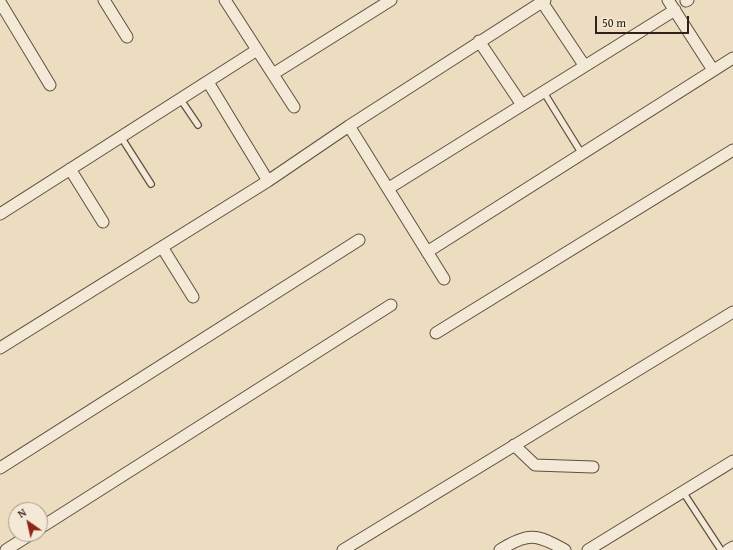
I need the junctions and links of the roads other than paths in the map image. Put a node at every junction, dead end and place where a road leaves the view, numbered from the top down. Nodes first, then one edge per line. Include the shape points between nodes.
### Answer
1 (104, 0) edge
2 (390, 0) edge
3 (668, 0) edge
4 (227, 1) edge
5 (544, 1) edge
6 (0, 2) edge
7 (675, 10) junction
8 (127, 37) dead end
9 (479, 41) junction
10 (257, 50) junction
11 (733, 58) edge
12 (584, 65) junction
13 (713, 70) junction
14 (273, 74) junction
15 (208, 82) junction
16 (50, 85) dead end
17 (543, 91) junction
18 (181, 100) junction
19 (522, 105) junction
20 (294, 107) dead end
21 (198, 125) dead end
22 (349, 126) junction
23 (121, 137) junction
24 (733, 150) edge
25 (582, 154) junction
26 (70, 169) junction
27 (268, 181) junction
28 (151, 184) dead end
29 (389, 188) junction
30 (0, 214) edge
31 (103, 222) dead end
32 (359, 240) dead end
33 (162, 247) junction
34 (427, 252) junction
35 (444, 279) dead end
36 (193, 297) dead end
37 (391, 305) dead end
38 (733, 312) edge
39 (436, 333) dead end
40 (0, 348) edge
41 (514, 445) junction
42 (733, 461) edge
43 (593, 467) dead end
44 (0, 468) edge
45 (683, 492) junction
46 (48, 523) edge
47 (18, 542) edge
48 (733, 547) edge
49 (6, 550) edge
50 (343, 550) edge
51 (500, 550) edge
52 (565, 550) edge
53 (588, 550) edge
54 (721, 550) edge
55 (728, 550) edge

1 - 8 street
2 - 14 street
3 - 7 street
4 - 10 street
5 - 9 street
5 - 12 street
6 - 16 street
7 - 12 street
7 - 13 street
9 - 19 street
9 - 22 street
10 - 14 street
10 - 15 street
11 - 13 street
12 - 17 street
13 - 25 street
14 - 20 street
15 - 18 street
15 - 27 street
17 - 19 street
17 - 25 lane
18 - 21 lane
18 - 23 street
19 - 29 street
22 - 27 street
22 - 29 street
23 - 26 street
23 - 28 lane
24 - 39 street
25 - 34 street
26 - 30 street
26 - 31 street
27 - 33 street
29 - 34 street
32 - 44 street
33 - 36 street
33 - 40 street
34 - 35 street
37 - 46 street
38 - 41 street
41 - 43 street via 535,465
41 - 50 street
42 - 45 street
45 - 53 street
45 - 54 lane
47 - 49 street
48 - 55 street
51 - 52 street via 512,542 531,536 550,541

